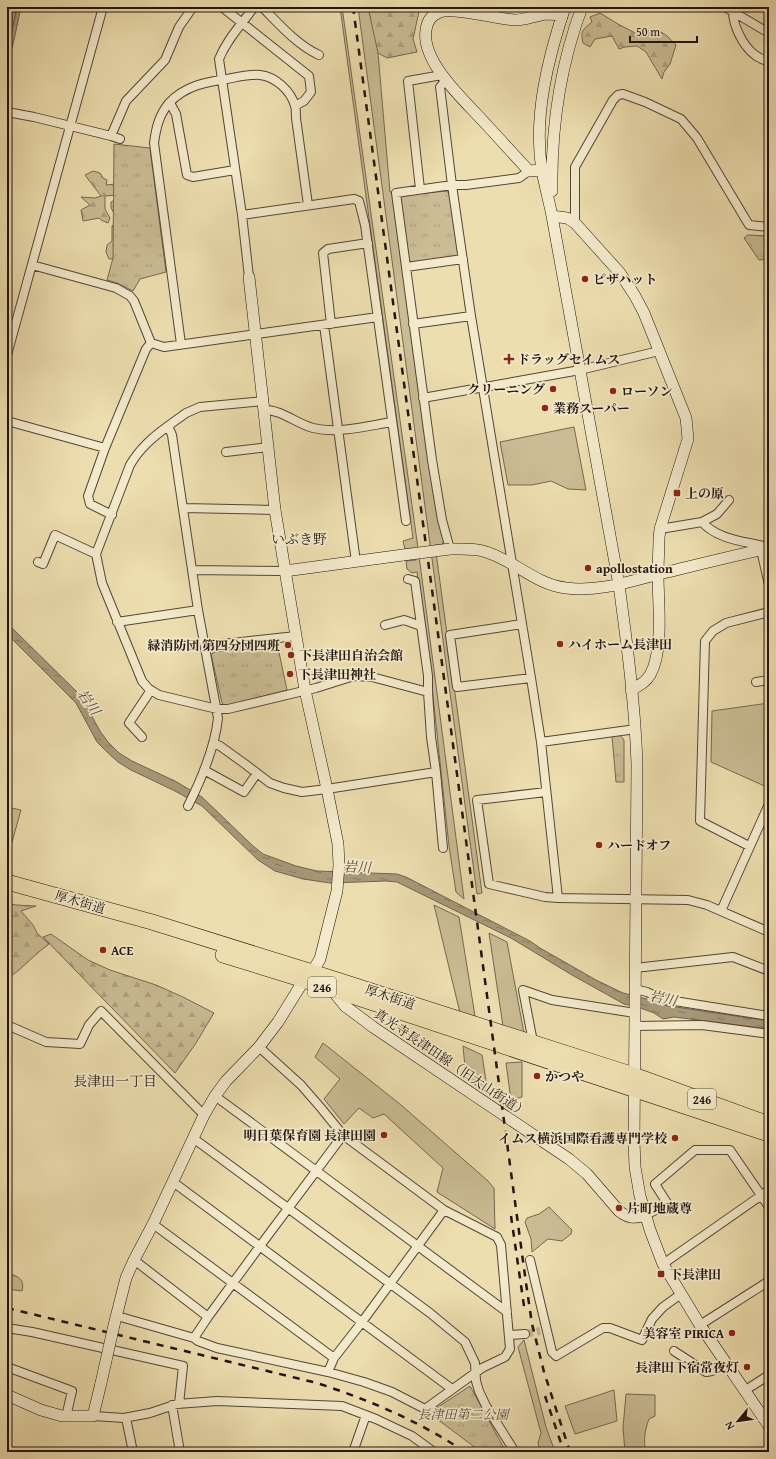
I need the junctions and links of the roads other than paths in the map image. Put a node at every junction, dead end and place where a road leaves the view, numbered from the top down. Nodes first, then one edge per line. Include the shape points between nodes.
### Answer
1 (103, 7) edge
2 (193, 7) edge
3 (222, 7) edge
4 (254, 7) edge
5 (262, 7) edge
6 (582, 7) edge
7 (728, 8) edge
8 (564, 11) edge
9 (243, 23) junction
10 (769, 32) edge
11 (319, 55) dead end
12 (769, 62) edge
13 (444, 77) junction
14 (222, 79) junction
15 (170, 103) junction
16 (295, 106) junction
17 (7, 112) edge
18 (70, 127) junction
19 (111, 136) junction
20 (120, 139) dead end
21 (235, 170) junction
22 (542, 170) junction
23 (529, 171) junction
24 (452, 185) junction
25 (420, 189) junction
26 (308, 205) junction
27 (242, 215) junction
28 (552, 216) junction
29 (575, 223) junction
30 (769, 227) edge
31 (368, 243) junction
32 (463, 259) junction
33 (32, 265) junction
34 (406, 266) junction
35 (249, 277) joint
36 (471, 316) junction
37 (378, 317) junction
38 (327, 324) junction
39 (413, 324) junction
40 (256, 334) junction
41 (151, 343) junction
42 (181, 344) junction
43 (659, 351) junction
44 (7, 355) edge
45 (580, 370) junction
46 (482, 388) junction
47 (423, 398) junction
48 (264, 405) junction
49 (7, 421) edge
50 (392, 422) junction
51 (168, 426) junction
52 (338, 430) junction
53 (268, 447) junction
54 (105, 448) junction
55 (226, 452) dead end
56 (729, 500) dead end
57 (183, 508) junction
58 (275, 510) junction
59 (112, 515) junction
60 (406, 521) dead end
61 (702, 522) junction
62 (660, 529) junction
63 (766, 548) edge
64 (450, 549) junction
65 (96, 554) junction
66 (356, 562) junction
67 (43, 564) dead end
68 (512, 564) junction
69 (192, 570) junction
70 (285, 571) junction
71 (658, 574) junction
72 (408, 579) dead end
73 (620, 585) junction
74 (769, 585) edge
75 (198, 610) junction
76 (769, 612) edge
77 (117, 622) junction
78 (522, 624) junction
79 (385, 625) dead end
80 (421, 626) junction
81 (296, 636) junction
82 (205, 646) junction
83 (531, 678) junction
84 (769, 680) edge
85 (756, 682) dead end
86 (151, 690) junction
87 (305, 690) junction
88 (632, 690) junction
89 (428, 692) junction
90 (217, 710) junction
91 (636, 729) junction
92 (142, 737) dead end
93 (540, 742) junction
94 (213, 743) junction
95 (204, 770) junction
96 (436, 772) junction
97 (256, 773) junction
98 (327, 789) junction
99 (546, 792) junction
100 (769, 804) edge
101 (189, 805) dead end
102 (749, 846) junction
103 (443, 848) dead end
104 (7, 882) edge
105 (7, 892) edge
106 (558, 898) junction
107 (635, 900) junction
108 (721, 911) junction
109 (769, 932) edge
110 (635, 968) junction
111 (769, 971) edge
112 (308, 976) junction
113 (635, 990) junction
114 (333, 991) junction
115 (635, 1012) junction
116 (769, 1016) edge
117 (7, 1025) edge
118 (635, 1026) junction
119 (769, 1034) edge
120 (533, 1042) junction
121 (259, 1047) junction
122 (634, 1082) junction
123 (215, 1096) junction
124 (204, 1115) junction
125 (769, 1124) edge
126 (769, 1134) edge
127 (343, 1136) junction
128 (193, 1138) junction
129 (316, 1170) junction
130 (173, 1182) junction
131 (769, 1190) edge
132 (761, 1195) junction
133 (769, 1207) edge
134 (288, 1209) junction
135 (444, 1210) junction
136 (645, 1215) junction
137 (153, 1224) junction
138 (260, 1246) junction
139 (417, 1246) junction
140 (134, 1260) junction
141 (530, 1260) dead end
142 (663, 1264) junction
143 (769, 1281) edge
144 (233, 1284) junction
145 (390, 1284) junction
146 (681, 1294) junction
147 (507, 1312) junction
148 (208, 1317) junction
149 (116, 1321) junction
150 (362, 1322) junction
151 (700, 1325) junction
152 (7, 1328) edge
153 (525, 1334) tunnel mouth
154 (510, 1335) junction
155 (194, 1338) junction
156 (674, 1351) dead end
157 (334, 1358) junction
158 (725, 1362) junction
159 (7, 1367) edge
160 (328, 1372) junction
161 (476, 1373) junction
162 (769, 1375) edge
163 (452, 1389) junction
164 (744, 1391) junction
165 (7, 1395) edge
166 (175, 1405) junction
167 (366, 1415) junction
168 (93, 1416) junction
169 (66, 1417) junction
170 (126, 1418) junction
171 (769, 1426) edge
172 (133, 1452) edge
173 (180, 1452) edge
174 (353, 1452) edge
175 (434, 1452) edge
176 (515, 1452) edge

1 - 18 street
2 - 19 street via 179,27 165,60 126,101
3 - 9 street
4 - 9 street
5 - 11 street via 292,35
6 - 28 street via 570,40 556,110
7 - 10 street
7 - 12 street via 737,32 754,55
8 - 13 street via 516,20 441,11 432,16 425,33 427,48
8 - 22 street via 555,40 542,110
9 - 14 street via 218,59
9 - 16 street via 309,76 311,92 304,102
13 - 23 street
13 - 24 street via 440,87
13 - 25 street via 408,81
14 - 15 street via 192,87
14 - 16 street via 249,75 261,75 272,79 282,86
14 - 21 street
15 - 21 street via 176,114 187,175 193,177
15 - 42 street via 156,128 154,143
16 - 26 street
17 - 18 street
18 - 19 street
18 - 33 street
19 - 20 street
21 - 27 street
22 - 23 street
22 - 28 street
23 - 24 street via 519,178
24 - 25 street
24 - 32 street
25 - 34 street via 396,193
26 - 27 street
26 - 31 street via 356,199 361,204
27 - 35 street
28 - 29 street via 567,218
28 - 45 street
29 - 30 street via 575,167 613,100 623,94 681,119 697,138 749,225
29 - 43 street via 620,273 635,296
31 - 37 street
31 - 38 street via 328,249 323,253
32 - 34 street
32 - 36 street
33 - 41 street via 116,288 130,296
33 - 44 street
34 - 39 street
35 - 40 street
36 - 39 street
36 - 46 street
37 - 38 street
37 - 50 street
38 - 40 street
38 - 52 street
39 - 47 street
40 - 42 street
40 - 48 street
41 - 42 street via 164,347
41 - 54 street via 146,349
43 - 45 street
43 - 62 street via 686,418 688,439
45 - 46 street
45 - 73 street
46 - 47 street
46 - 68 street
47 - 64 street via 442,520
48 - 51 street via 200,408 186,413
48 - 52 street via 312,428
48 - 53 street
49 - 54 street
50 - 52 street
50 - 60 street
51 - 57 street via 172,435
51 - 59 street via 136,454
52 - 66 street
53 - 55 street
53 - 58 street
54 - 59 street via 88,496 90,504
56 - 61 street via 717,514
57 - 58 street
57 - 69 street
58 - 70 street
59 - 65 street
61 - 62 street
61 - 63 street via 718,534
62 - 71 street
63 - 71 street
63 - 74 street
64 - 66 street, bridge
64 - 68 street via 484,551
65 - 67 street via 55,535
65 - 77 street via 102,583
66 - 70 street
68 - 73 street via 538,580 566,588 598,589
68 - 78 street
69 - 70 street
69 - 75 street
70 - 81 street
71 - 73 street
71 - 88 street via 659,622 655,662 650,675
72 - 80 street via 415,581
73 - 88 street
75 - 77 street
75 - 82 street
76 - 102 street via 726,623 713,631 705,641 700,821
77 - 86 street via 142,681
78 - 83 street
78 - 83 street via 450,635 457,687
79 - 80 street via 404,620
80 - 89 street
81 - 82 street
81 - 87 street
82 - 90 street
83 - 93 street
84 - 85 street
86 - 90 street via 160,695
86 - 92 street via 129,723
87 - 89 street via 354,676 372,677
87 - 90 street
87 - 98 street
88 - 91 street
89 - 96 street
90 - 94 street via 216,735
91 - 93 street
91 - 107 street
93 - 99 street
94 - 95 street
94 - 97 street
95 - 97 street via 244,792
95 - 101 street
96 - 98 street
96 - 103 street
97 - 98 street via 270,783 284,788 302,792
98 - 112 street via 340,865 337,889 320,960
99 - 106 street
99 - 106 street via 477,800 489,884
100 - 102 street
102 - 108 street
104 - 112 highway, 厚木街道 / 246 via 152,922
105 - 112 highway, 厚木街道 / 246
106 - 107 street
107 - 108 street via 688,900
107 - 110 street
108 - 109 street
110 - 111 street via 733,957
110 - 113 street
112 - 114 highway, 厚木街道 / 246
112 - 120 highway, 厚木街道 / 246
112 - 121 street
113 - 115 street
113 - 116 street via 647,992 662,1000
114 - 122 highway, 厚木街道 / 246
114 - 136 street, 真光寺長津田線（旧大山街道） via 345,1006 373,1027 569,1159 587,1174 618,1211 632,1218
115 - 118 street
115 - 120 street via 552,1000 523,990
117 - 124 street via 46,1042 80,1044 89,1025 101,1011
118 - 119 street via 702,1025
118 - 122 street
120 - 122 highway, 厚木街道 / 246
121 - 123 street
121 - 127 street via 301,1085
122 - 125 highway, 厚木街道 / 246
122 - 126 highway, 厚木街道 / 246
122 - 136 street via 635,1167
123 - 124 street
123 - 129 street
124 - 128 street
127 - 129 street
127 - 135 street
128 - 130 street
128 - 134 street
129 - 134 street
129 - 139 street
130 - 137 street
130 - 138 street
131 - 132 street
132 - 133 street
132 - 136 street via 730,1150 696,1150 655,1184 667,1203
132 - 142 street
134 - 138 street
134 - 145 street
135 - 139 street
135 - 147 street via 496,1237 501,1245
136 - 142 street
137 - 140 street
137 - 144 street
138 - 144 street
138 - 150 street
139 - 145 street
139 - 147 street
140 - 148 street
140 - 149 street via 124,1285
141 - 146 street via 543,1330 556,1356 603,1328 610,1328 642,1340 652,1319
142 - 146 street
143 - 151 street
144 - 148 street
144 - 157 street
145 - 150 street
145 - 161 street via 465,1342 475,1363
146 - 151 street
147 - 154 street
148 - 155 street
149 - 155 street
149 - 168 street, bridge
150 - 157 street
150 - 163 street
151 - 158 street
152 - 166 street via 183,1366
153 - 154 street
154 - 161 street via 510,1349 505,1357
155 - 160 street via 218,1348
156 - 158 street via 706,1372
157 - 160 street
158 - 164 street
159 - 169 street via 72,1391
160 - 163 street via 392,1392 424,1409
161 - 163 street
161 - 176 street via 479,1391 486,1406
162 - 164 street
164 - 171 street
165 - 169 street via 41,1410
166 - 167 street via 217,1401 342,1406
166 - 170 street
166 - 173 street
167 - 174 street
167 - 175 street via 412,1436
168 - 169 street
168 - 170 street
170 - 172 street

